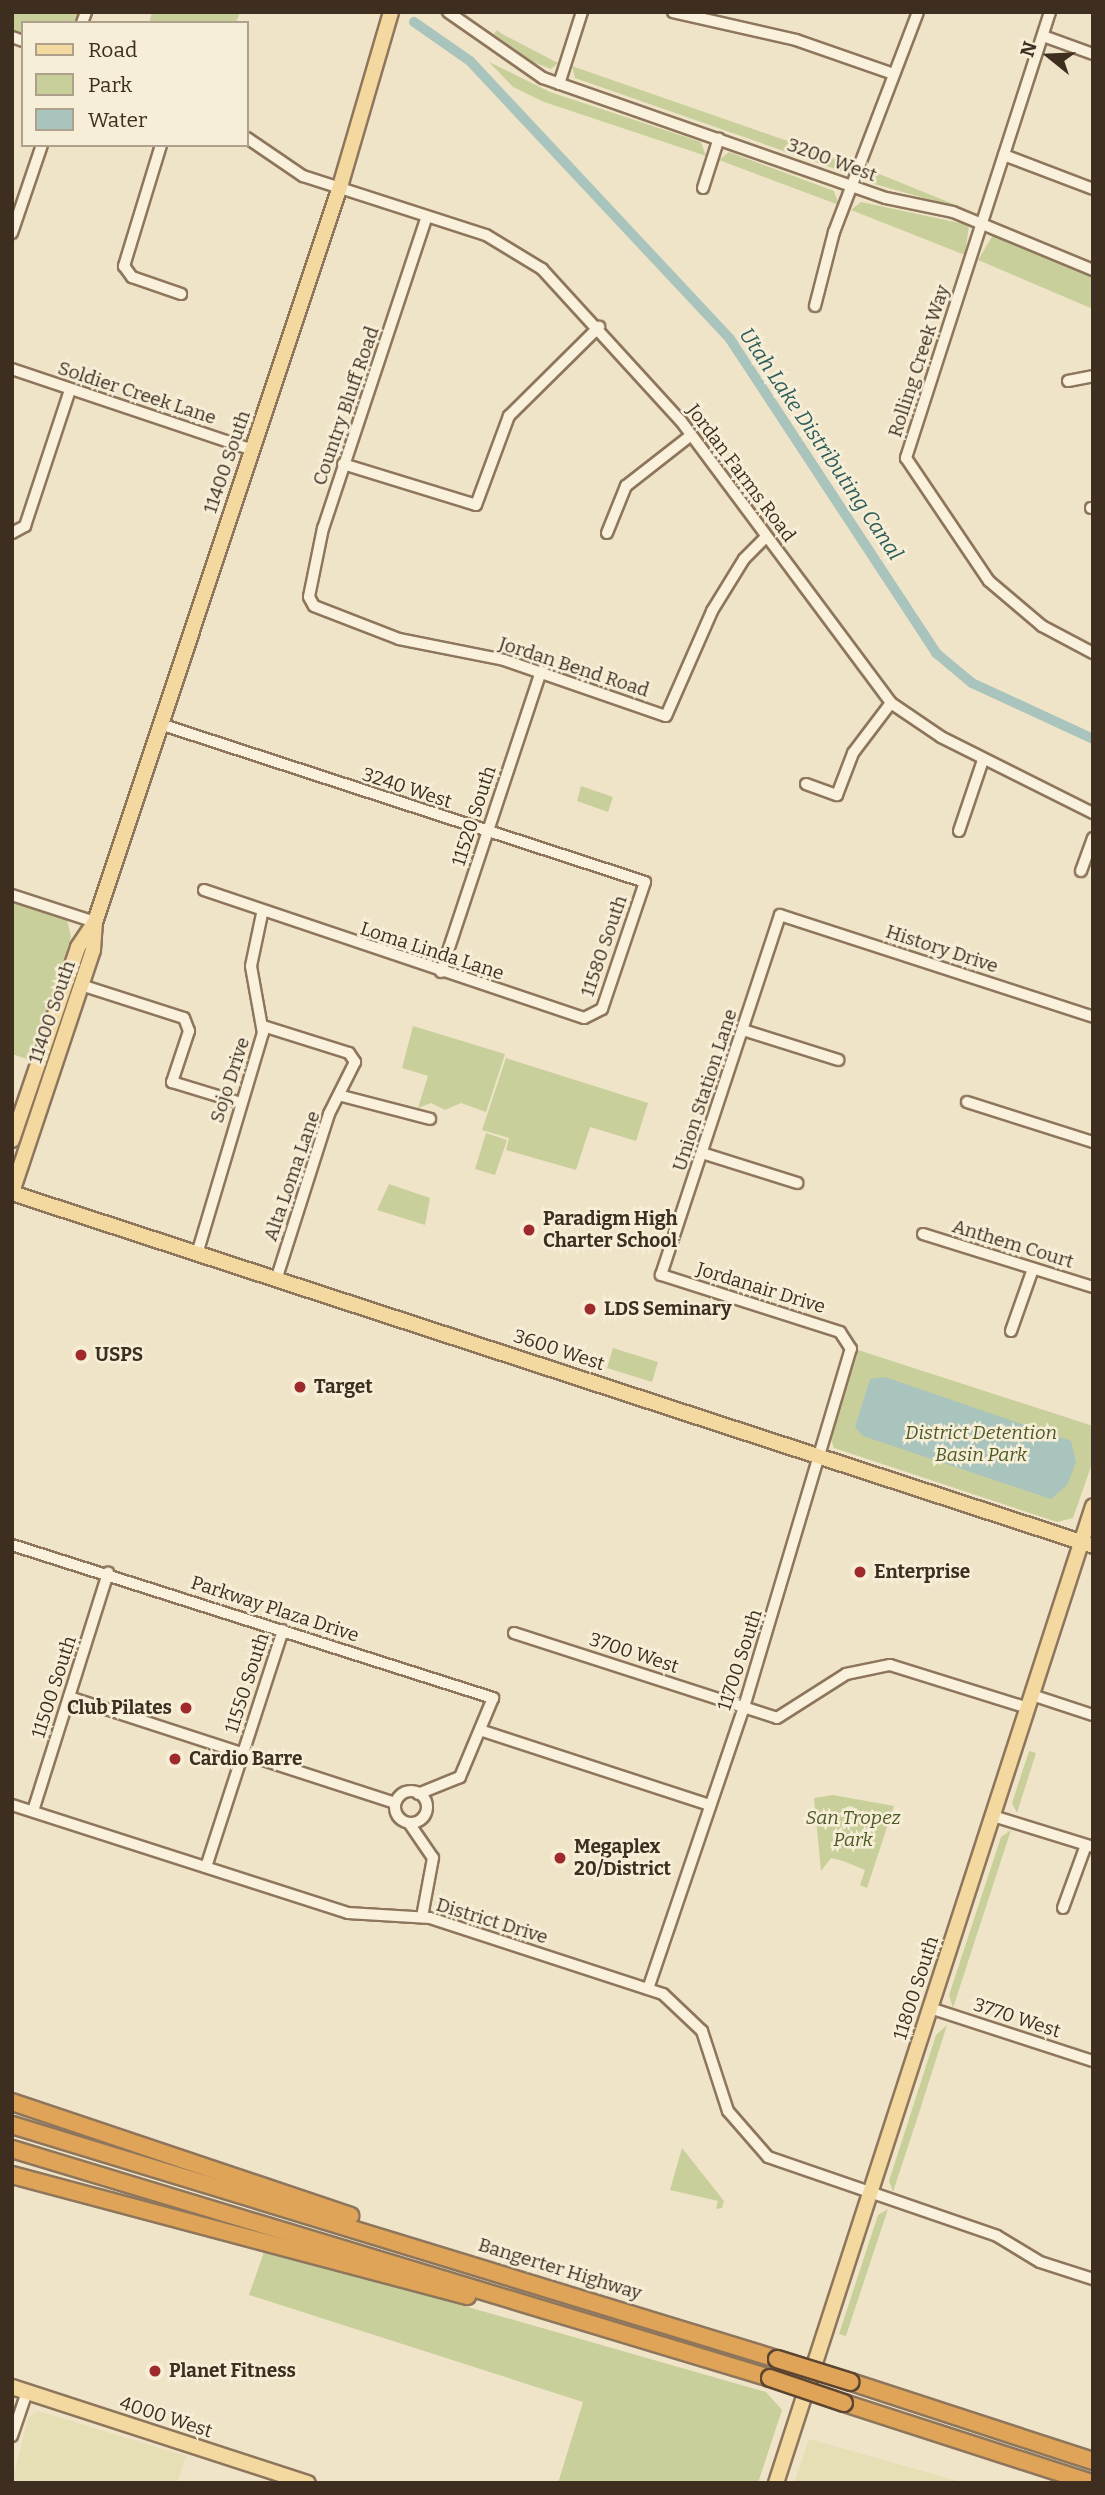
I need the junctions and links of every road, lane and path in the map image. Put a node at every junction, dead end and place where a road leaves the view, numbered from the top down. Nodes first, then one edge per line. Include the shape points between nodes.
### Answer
1 (391, 12) edge
2 (448, 12) edge
3 (582, 12) edge
4 (673, 12) edge
5 (918, 12) edge
6 (1051, 12) edge
7 (1043, 36) junction
8 (1093, 54) edge
9 (891, 73) junction
10 (559, 84) junction
11 (719, 138) junction
12 (248, 139) edge
13 (41, 147) edge
14 (160, 147) edge
15 (1004, 155) junction
16 (853, 187) junction
17 (703, 188) dead end
18 (1093, 189) edge
19 (339, 190) junction
20 (426, 219) junction
21 (982, 223) junction
22 (12, 233) edge
23 (1093, 270) edge
24 (181, 294) dead end
25 (815, 306) dead end
26 (599, 327) junction
27 (12, 369) edge
28 (1093, 376) edge
29 (1068, 381) dead end
30 (70, 390) junction
31 (690, 436) junction
32 (252, 450) junction
33 (343, 464) junction
34 (12, 533) edge
35 (607, 533) dead end
36 (766, 537) junction
37 (314, 606) joint
38 (1093, 653) edge
39 (541, 671) junction
40 (891, 703) junction
41 (160, 724) junction
42 (983, 760) junction
43 (806, 784) dead end
44 (1093, 813) edge
45 (959, 831) dead end
46 (487, 832) junction
47 (1093, 838) edge
48 (1081, 871) dead end
49 (645, 882) joint
50 (204, 890) dead end
51 (12, 895) edge
52 (262, 914) junction
53 (780, 915) joint
54 (95, 922) junction
55 (441, 972) junction
56 (81, 985) junction
57 (1093, 1017) edge
58 (591, 1018) joint
59 (263, 1026) junction
60 (743, 1030) junction
61 (838, 1060) dead end
62 (342, 1096) junction
63 (967, 1102) dead end
64 (241, 1103) junction
65 (430, 1119) dead end
66 (12, 1140) edge
67 (1093, 1142) edge
68 (702, 1153) junction
69 (797, 1183) dead end
70 (12, 1193) edge
71 (923, 1234) dead end
72 (197, 1254) junction
73 (1033, 1269) junction
74 (661, 1275) joint
75 (276, 1280) junction
76 (1093, 1287) edge
77 (1011, 1331) dead end
78 (848, 1338) joint
79 (818, 1453) junction
80 (1093, 1506) edge
81 (1086, 1544) edge
82 (12, 1545) edge
83 (108, 1573) junction
84 (283, 1630) junction
85 (514, 1633) dead end
86 (69, 1698) junction
87 (1030, 1702) junction
88 (744, 1707) junction
89 (1093, 1715) edge
90 (483, 1731) junction
91 (243, 1754) junction
92 (442, 1789) junction
93 (418, 1794) junction
94 (396, 1803) junction
95 (12, 1805) edge
96 (710, 1805) junction
97 (33, 1811) junction
98 (425, 1812) junction
99 (993, 1816) junction
100 (409, 1823) junction
101 (425, 1838) junction
102 (1089, 1846) edge
103 (206, 1867) junction
104 (1063, 1908) dead end
105 (422, 1917) junction
106 (648, 1989) junction
107 (930, 2008) junction
108 (1093, 2061) edge
109 (12, 2102) edge
110 (12, 2125) edge
111 (12, 2149) edge
112 (12, 2175) edge
113 (870, 2194) junction
114 (382, 2234) junction
115 (1093, 2279) edge
116 (516, 2301) junction
117 (19, 2390) edge
118 (12, 2437) edge
119 (1093, 2461) edge
120 (308, 2483) edge
121 (776, 2483) edge
122 (1091, 2483) edge

1 - 19 main road, 11400 South
2 - 10 street, 3200 West via 512,61
3 - 10 street
4 - 9 street via 796,40
5 - 9 street
6 - 7 street, Rolling Creek Way
7 - 8 street
7 - 15 street, Rolling Creek Way
9 - 16 street
10 - 11 street, 3200 West
11 - 16 street, 3200 West
11 - 17 street
12 - 19 street, Jordan Farms Road via 295,172
13 - 22 street
14 - 24 street via 126,270
15 - 18 street
15 - 21 street, Rolling Creek Way
16 - 21 street, 3200 West
16 - 25 street
19 - 20 street, Jordan Farms Road
19 - 32 main road, 11400 South
20 - 26 street, Jordan Farms Road via 486,235 542,269
20 - 33 street, Country Bluff Road
21 - 23 street, 3200 West
21 - 38 street, Rolling Creek Way via 906,458 989,581 1042,626
26 - 31 street, Jordan Farms Road
26 - 33 street via 509,416 476,505
27 - 30 street, Soldier Creek Lane
28 - 29 street
30 - 32 street, Soldier Creek Lane
30 - 34 street via 25,526
31 - 35 street via 626,486
31 - 36 street, Jordan Farms Road
32 - 41 main road, 11400 South
33 - 37 street, Country Bluff Road via 309,597
36 - 39 street, Jordan Bend Road via 744,559 712,611 666,716
36 - 40 street, Jordan Farms Road
37 - 39 street, Jordan Bend Road via 399,639
39 - 46 street, 11520 South
40 - 42 street, Jordan Farms Road
40 - 43 street via 853,753 837,795
41 - 46 street, 3240 West
41 - 54 main road, 11400 South
42 - 44 street, Jordan Farms Road
42 - 45 street
46 - 49 street, 3240 West
46 - 55 street, 11520 South
47 - 48 street
49 - 58 street, 11580 South via 602,1009
50 - 52 street, Loma Linda Lane
51 - 54 street
52 - 55 street, Loma Linda Lane
52 - 59 street, Sojo Drive via 251,966
53 - 57 street, History Drive
53 - 60 street, Union Station Lane
54 - 56 main road, 11400 South
54 - 66 main road, 11400 South via 78,947
55 - 58 street, Loma Linda Lane
56 - 64 street via 184,1018 189,1031 172,1083
56 - 70 main road, 11400 South
59 - 62 street, Alta Loma Lane via 351,1055 355,1067
59 - 64 street, Sojo Drive
60 - 61 street
60 - 68 street, Union Station Lane
62 - 65 street
62 - 75 street, Alta Loma Lane via 329,1114
63 - 67 street
64 - 72 street, Sojo Drive
68 - 69 street
68 - 74 street, Union Station Lane
70 - 72 main road, 3600 West
71 - 73 street, Anthem Court
72 - 75 main road, 3600 West
73 - 76 street, Anthem Court
73 - 77 street
74 - 78 street, Jordanair Drive
75 - 79 main road, 3600 West
78 - 79 street, 11700 South via 851,1349
79 - 81 main road, 3600 West
79 - 88 street, 11700 South
80 - 81 main road, 11800 South
81 - 87 main road, 11800 South
82 - 83 street, Parkway Plaza Drive
83 - 84 street, Parkway Plaza Drive
83 - 86 street, 11500 South
84 - 90 street, Parkway Plaza Drive via 494,1698
84 - 91 street, 11550 South
85 - 88 street, 3700 West
86 - 91 street
86 - 97 street, 11500 South
87 - 88 street, 3700 West via 890,1665 846,1674 784,1718
87 - 89 street
87 - 99 main road, 11800 South
88 - 96 street, 11700 South
90 - 92 street, Parkway Plaza Drive via 467,1768
90 - 96 street
91 - 94 street
91 - 103 street, 11550 South
92 - 93 street, Parkway Plaza Drive
92 - 98 street, Parkway Plaza Drive
93 - 94 street via 405,1793
93 - 98 street
94 - 100 street via 398,1816
95 - 97 street, District Drive
96 - 106 street, 11700 South
97 - 103 street, District Drive
98 - 100 street
98 - 101 street
99 - 102 street
99 - 107 main road, 11800 South
100 - 101 street
101 - 105 street via 433,1879
102 - 104 street
103 - 105 street, District Drive via 348,1913
105 - 106 street, District Drive
106 - 113 street, District Drive via 676,2001 696,2021 728,2110 751,2144 787,2166
107 - 108 street, 3770 West
107 - 113 main road, 11800 South
109 - 114 highway via 246,2176 359,2219
110 - 114 highway, Bangerter Highway
111 - 116 highway
112 - 116 highway via 474,2298
113 - 115 street, District Drive via 997,2236 1040,2262
113 - 121 main road, 11800 South
114 - 119 highway, Bangerter Highway, bridge
116 - 122 highway, bridge
117 - 118 street
117 - 120 main road, 4000 West

